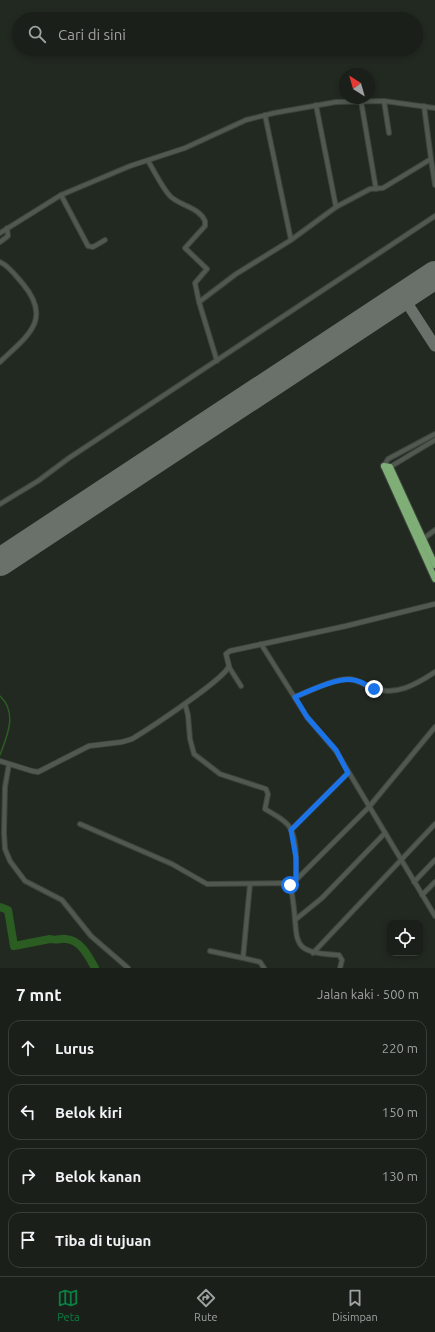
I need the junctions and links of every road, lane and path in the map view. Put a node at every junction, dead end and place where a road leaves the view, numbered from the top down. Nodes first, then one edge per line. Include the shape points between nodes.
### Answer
1 (375, 101) edge
2 (384, 101) junction
3 (339, 103) edge
4 (316, 104) junction
5 (361, 104) edge
6 (424, 106) junction
7 (435, 108) edge
8 (265, 115) junction
9 (389, 133) dead end
10 (432, 159) junction
11 (148, 161) junction
12 (435, 185) edge
13 (376, 189) junction
14 (61, 195) junction
15 (336, 207) junction
16 (435, 216) edge
17 (7, 228) junction
18 (0, 233) edge
19 (105, 240) dead end
20 (291, 240) junction
21 (0, 242) edge
22 (0, 262) edge
23 (199, 302) junction
24 (217, 361) junction
25 (0, 362) edge
26 (435, 434) edge
27 (435, 440) edge
28 (387, 466) junction
29 (0, 504) edge
30 (435, 530) edge
31 (423, 539) junction
32 (433, 567) edge
33 (435, 579) edge
34 (435, 604) edge
35 (261, 644) junction
36 (229, 667) junction
37 (435, 672) edge
38 (241, 686) dead end
39 (295, 697) junction
40 (185, 704) junction
41 (435, 727) edge
42 (0, 761) edge
43 (9, 764) junction
44 (348, 773) junction
45 (369, 807) junction
46 (80, 824) dead end
47 (435, 824) edge
48 (291, 830) junction
49 (385, 833) junction
50 (401, 860) junction
51 (435, 860) edge
52 (296, 880) junction
53 (414, 882) junction
54 (435, 882) edge
55 (250, 884) junction
56 (290, 885) junction
57 (422, 895) junction
58 (435, 916) edge
59 (295, 920) junction
60 (210, 951) dead end
61 (313, 953) junction
62 (243, 958) junction
63 (128, 968) edge
64 (264, 968) edge
65 (340, 968) edge

1 - 2 street
2 - 6 street
2 - 9 street
3 - 4 street
4 - 8 street
4 - 15 street
5 - 13 street
6 - 7 street
6 - 10 street
8 - 11 street via 246,120 185,148
8 - 20 street
10 - 12 street
10 - 13 street via 383,188
11 - 14 street
11 - 23 street via 171,197 189,206 206,221 205,226 185,248 206,269 195,283
13 - 15 street via 363,192
14 - 17 street
14 - 19 street via 88,246 94,247
15 - 20 street
16 - 24 street
17 - 18 street
17 - 21 street via 8,236
20 - 23 street via 236,274
22 - 25 street via 14,273 30,292 35,301 37,315 34,327 28,335
23 - 24 street
24 - 29 street
26 - 28 street via 388,459
27 - 28 street
28 - 31 highway
28 - 32 highway
30 - 31 street
31 - 32 highway
32 - 33 highway
34 - 35 street
35 - 36 street via 227,652
35 - 39 street
36 - 38 street
36 - 40 street
37 - 39 street via 413,686 397,690 374,689 348,679
39 - 44 street via 307,717 336,750
40 - 43 street via 132,739 89,746 43,770 32,771
40 - 48 street via 194,754 220,774 266,789 268,794 265,809 285,822
41 - 45 street
42 - 43 street
43 - 63 street via 5,787 4,833 5,849 10,861 25,881 62,900 91,936
44 - 45 street
44 - 48 street
45 - 49 street
45 - 52 street
46 - 55 street via 172,864 207,884
47 - 50 street
48 - 52 street via 296,858
49 - 50 street
49 - 59 street via 322,898
50 - 53 street
50 - 61 street
51 - 53 street
52 - 56 street
53 - 57 street
54 - 57 street
55 - 56 street via 287,882
55 - 62 street
56 - 59 street
57 - 58 street
59 - 61 street via 297,939
60 - 62 street
61 - 65 street via 339,955 342,960
62 - 64 street via 260,962

